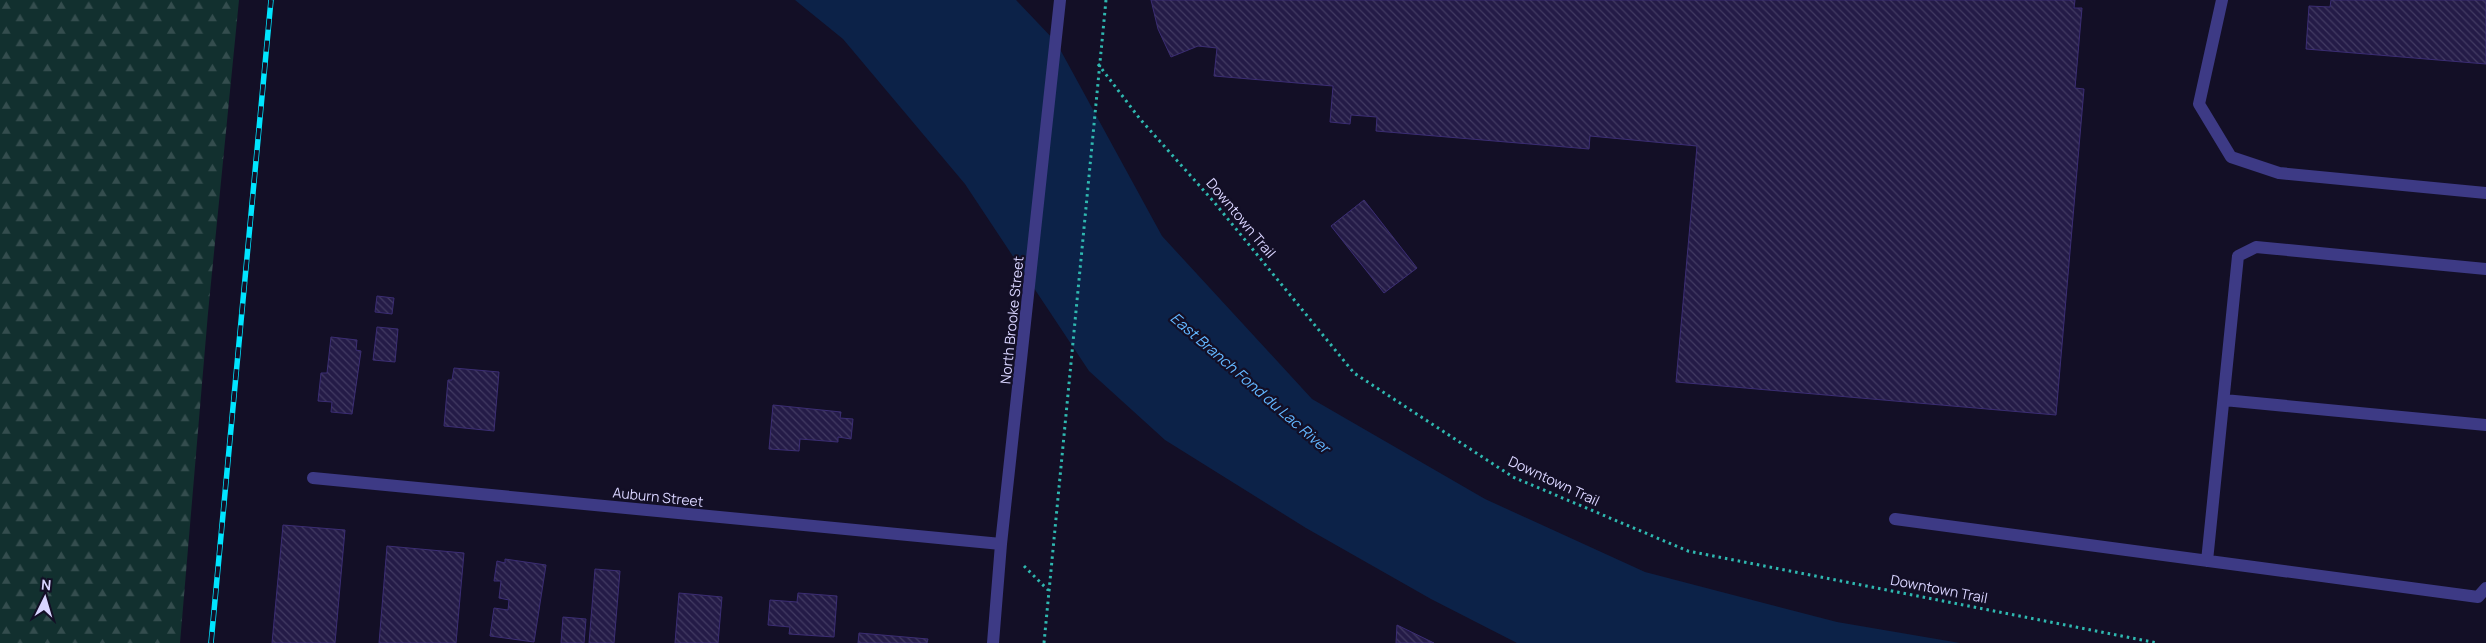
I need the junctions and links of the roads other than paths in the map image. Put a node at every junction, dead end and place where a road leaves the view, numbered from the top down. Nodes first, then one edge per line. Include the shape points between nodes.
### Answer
1 (1060, 0) edge
2 (2222, 0) edge
3 (2486, 193) edge
4 (2486, 269) edge
5 (2224, 400) junction
6 (2486, 425) edge
7 (312, 478) dead end
8 (1895, 519) dead end
9 (1001, 544) junction
10 (2207, 561) junction
11 (2486, 588) edge
12 (993, 643) edge

1 - 9 street, North Brooke Street
2 - 3 street via 2199,104 2231,157 2279,173
4 - 5 street via 2256,247 2238,256
5 - 6 street
5 - 10 street
7 - 9 street, Auburn Street
8 - 10 street
9 - 12 street, North Brooke Street
10 - 11 street via 2478,597

